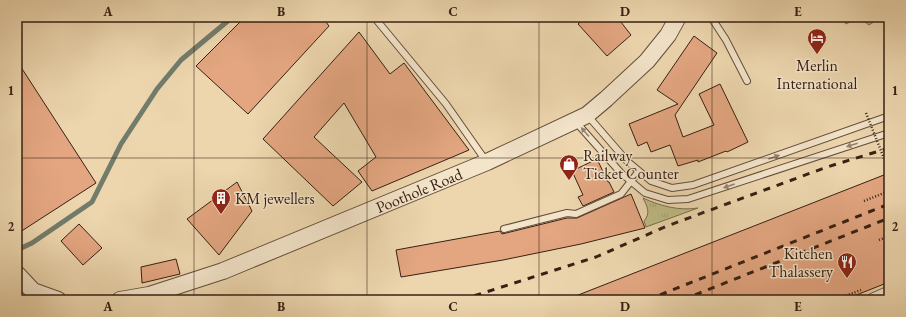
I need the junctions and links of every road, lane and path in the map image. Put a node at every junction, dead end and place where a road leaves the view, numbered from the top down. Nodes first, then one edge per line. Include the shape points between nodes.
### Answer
1 (374, 17) edge
2 (678, 17) edge
3 (711, 17) edge
4 (747, 81) dead end
5 (866, 113) dead end
6 (889, 116) edge
7 (581, 118) junction
8 (889, 133) edge
9 (487, 162) junction
10 (639, 171) junction
11 (889, 171) edge
12 (632, 182) junction
13 (889, 191) edge
14 (864, 200) dead end
15 (504, 229) dead end
16 (889, 236) edge
17 (879, 240) dead end
18 (17, 274) edge
19 (889, 293) edge
20 (58, 300) edge
21 (120, 300) edge
22 (873, 300) edge

1 - 9 lane via 446,104
2 - 7 street, Poothole Road via 668,35 647,60 606,99
3 - 4 lane
5 - 11 path, bridge
10 -> 6 lane via 650,181 672,188 693,185
7 - 9 street, Poothole Road
7 - 10 lane
12 -> 7 lane via 621,173
8 -> 12 lane via 688,199 668,200 645,193
9 - 21 street, Poothole Road via 223,271 149,295
10 - 12 lane
12 - 15 lane via 621,194 576,214 567,213
13 - 14 path
16 - 17 path
18 - 20 street via 33,291
19 - 22 street

